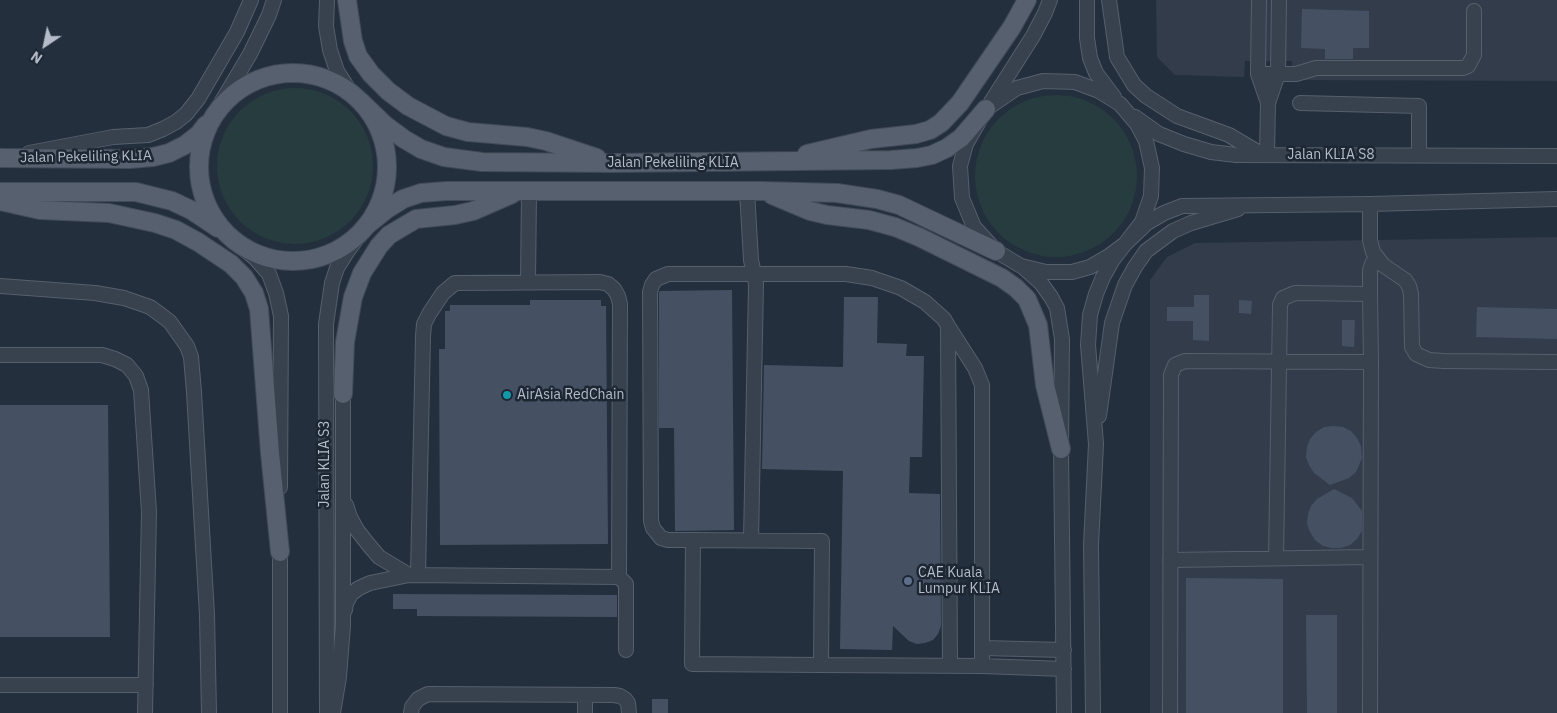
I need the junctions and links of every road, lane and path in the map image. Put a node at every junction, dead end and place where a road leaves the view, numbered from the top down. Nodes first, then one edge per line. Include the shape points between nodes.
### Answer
1 (251, 0) edge
2 (274, 0) edge
3 (327, 0) edge
4 (347, 0) edge
5 (1027, 0) edge
6 (1050, 0) edge
7 (1088, 0) edge
8 (1109, 0) edge
9 (1259, 0) edge
10 (1279, 0) edge
11 (1474, 10) dead end
12 (1258, 74) junction
13 (1278, 74) junction
14 (360, 101) junction
15 (1268, 103) junction
16 (1300, 103) dead end
17 (1120, 104) junction
18 (986, 109) junction
19 (215, 113) junction
20 (1265, 155) junction
21 (1419, 156) junction
22 (1557, 156) edge
23 (2, 158) edge
24 (773, 162) junction
25 (612, 163) junction
26 (755, 191) junction
27 (0, 192) edge
28 (523, 192) junction
29 (1557, 199) edge
30 (0, 201) edge
31 (1370, 204) junction
32 (1253, 205) junction
33 (366, 226) junction
34 (230, 237) junction
35 (1125, 244) junction
36 (996, 251) junction
37 (1376, 258) junction
38 (1021, 266) junction
39 (754, 274) junction
40 (528, 281) junction
41 (0, 286) edge
42 (1370, 294) junction
43 (948, 326) junction
44 (0, 356) edge
45 (1278, 361) junction
46 (1371, 362) junction
47 (1555, 362) dead end
48 (343, 394) joint
49 (1096, 444) junction
50 (1061, 449) junction
51 (343, 484) junction
52 (693, 540) junction
53 (751, 540) junction
54 (280, 552) junction
55 (1370, 557) junction
56 (1276, 558) junction
57 (1170, 560) junction
58 (413, 575) junction
59 (619, 577) junction
60 (343, 624) junction
61 (982, 648) junction
62 (626, 650) dead end
63 (1064, 650) junction
64 (821, 665) junction
65 (950, 665) junction
66 (982, 666) junction
67 (1064, 670) junction
68 (0, 685) edge
69 (146, 685) junction
70 (585, 695) junction
71 (145, 713) edge
72 (208, 713) edge
73 (280, 713) edge
74 (326, 713) edge
75 (333, 713) edge
76 (411, 713) edge
77 (585, 713) edge
78 (629, 713) edge
79 (1064, 713) edge
80 (1093, 713) edge
81 (1170, 713) edge
82 (1370, 713) edge

1 - 23 street via 237,32 198,99 176,122 148,135 113,137
2 - 19 street via 254,48
3 - 14 street via 326,26 330,50 338,71
4 - 25 main road via 358,56 371,74 408,106 446,126 468,132 546,141
5 - 24 main road via 1012,27 942,123 916,134 871,139
6 - 18 street, Jalan Pekeliling KLIA via 1033,36
7 - 17 street, Jalan Pekeliling KLIA via 1090,58 1096,73
8 - 20 street via 1116,57 1134,85 1177,116 1229,135
9 - 12 street
10 - 13 street
11 - 13 street via 1474,55 1468,66 1463,68 1316,68 1296,74
12 - 13 street
12 - 15 street
13 - 15 street
14 - 19 main road, Jalan Pekeliling KLIA via 329,81 312,75 284,73 257,79 234,93
14 - 25 main road, Jalan Pekeliling KLIA via 404,139 444,157 482,162
14 - 33 main road, Jalan Pekeliling KLIA via 376,123 386,158 380,203
15 - 20 street
16 - 21 street via 1419,106
17 - 18 street, Jalan Pekeliling KLIA via 1075,82 1043,81 1017,88
17 - 20 street, Jalan KLIA S8 via 1159,134 1184,144 1211,152
17 - 35 street, Jalan Pekeliling KLIA via 1146,141 1152,168 1151,196 1142,222
18 - 24 main road, Jalan Pekeliling KLIA via 961,138 932,155 891,160
18 - 36 street, Jalan Pekeliling KLIA via 966,144 960,166 962,198 974,227
19 - 23 main road, Jalan Pekeliling KLIA via 199,134 185,145 153,157
19 - 34 main road, Jalan Pekeliling KLIA via 204,133 199,155 199,178 204,200
20 - 21 street, Jalan KLIA S8
21 - 22 street, Jalan KLIA S8
24 - 25 main road, Jalan Pekeliling KLIA
26 - 28 main road, Jalan Pekeliling KLIA
26 - 36 main road, Jalan Pekeliling KLIA via 837,193 877,199 929,218
26 - 39 street via 751,260
26 - 50 main road via 810,211 895,227 1002,278 1016,288 1027,299 1038,324 1045,385
27 - 34 main road, Jalan Pekeliling KLIA via 136,192 172,201 191,210
28 - 33 main road, Jalan Pekeliling KLIA via 421,193 403,198
28 - 40 street
28 - 48 main road via 473,211 416,219 389,235 379,246 362,273 353,297
29 - 31 street
30 - 54 main road via 40,210 109,213 155,223 198,242 231,264 244,278 259,309
31 - 32 street
31 - 37 street via 1370,240
32 - 35 street via 1182,206 1147,223
32 - 49 street via 1173,231 1146,251 1135,267 1112,323
33 - 34 main road, Jalan Pekeliling KLIA via 343,247 317,258 287,260 256,253
33 - 74 street, Jalan KLIA S3 via 337,268 326,324
34 - 54 street via 269,274 281,316
35 - 38 street, Jalan Pekeliling KLIA via 1090,267 1072,272 1046,272
35 - 49 street via 1103,277 1090,315 1088,345
36 - 38 street, Jalan Pekeliling KLIA
37 - 42 street via 1370,270
37 - 47 street via 1409,286 1412,347 1422,358 1444,362
38 - 50 street via 1041,283 1051,297 1060,323
39 - 43 street via 846,274 872,278 901,288 926,302
39 - 52 street via 668,274 656,279 650,292 652,528 668,540
39 - 53 street
40 - 58 street via 455,283 443,293 424,324
40 - 59 street via 600,282 614,289 618,296
41 - 72 street via 124,298 161,315 187,346 195,401 207,615
42 - 45 street via 1295,293 1283,298 1279,311
42 - 46 street
43 - 61 street via 982,385
43 - 65 street
44 - 69 street via 102,355 127,365 136,376 141,390 149,512
45 - 46 street
45 - 56 street
45 - 57 street via 1184,361 1172,370
46 - 55 street
48 - 51 street
49 - 80 street via 1091,545
50 - 63 street
51 - 58 street via 350,517 357,530 379,557
51 - 60 street
52 - 53 street
52 - 64 street via 692,664
53 - 64 street via 822,541
54 - 73 street
55 - 56 street
55 - 82 street
56 - 57 street
57 - 81 street
58 - 59 street
58 - 60 street via 359,588 346,603
59 - 62 street via 626,584
60 - 75 street
61 - 63 street
61 - 66 street
63 - 67 street
64 - 65 street
65 - 66 street
66 - 67 street
67 - 79 street
68 - 69 street
69 - 71 street
70 - 76 street via 428,694 418,699
70 - 77 street
70 - 78 street via 620,696 628,703

